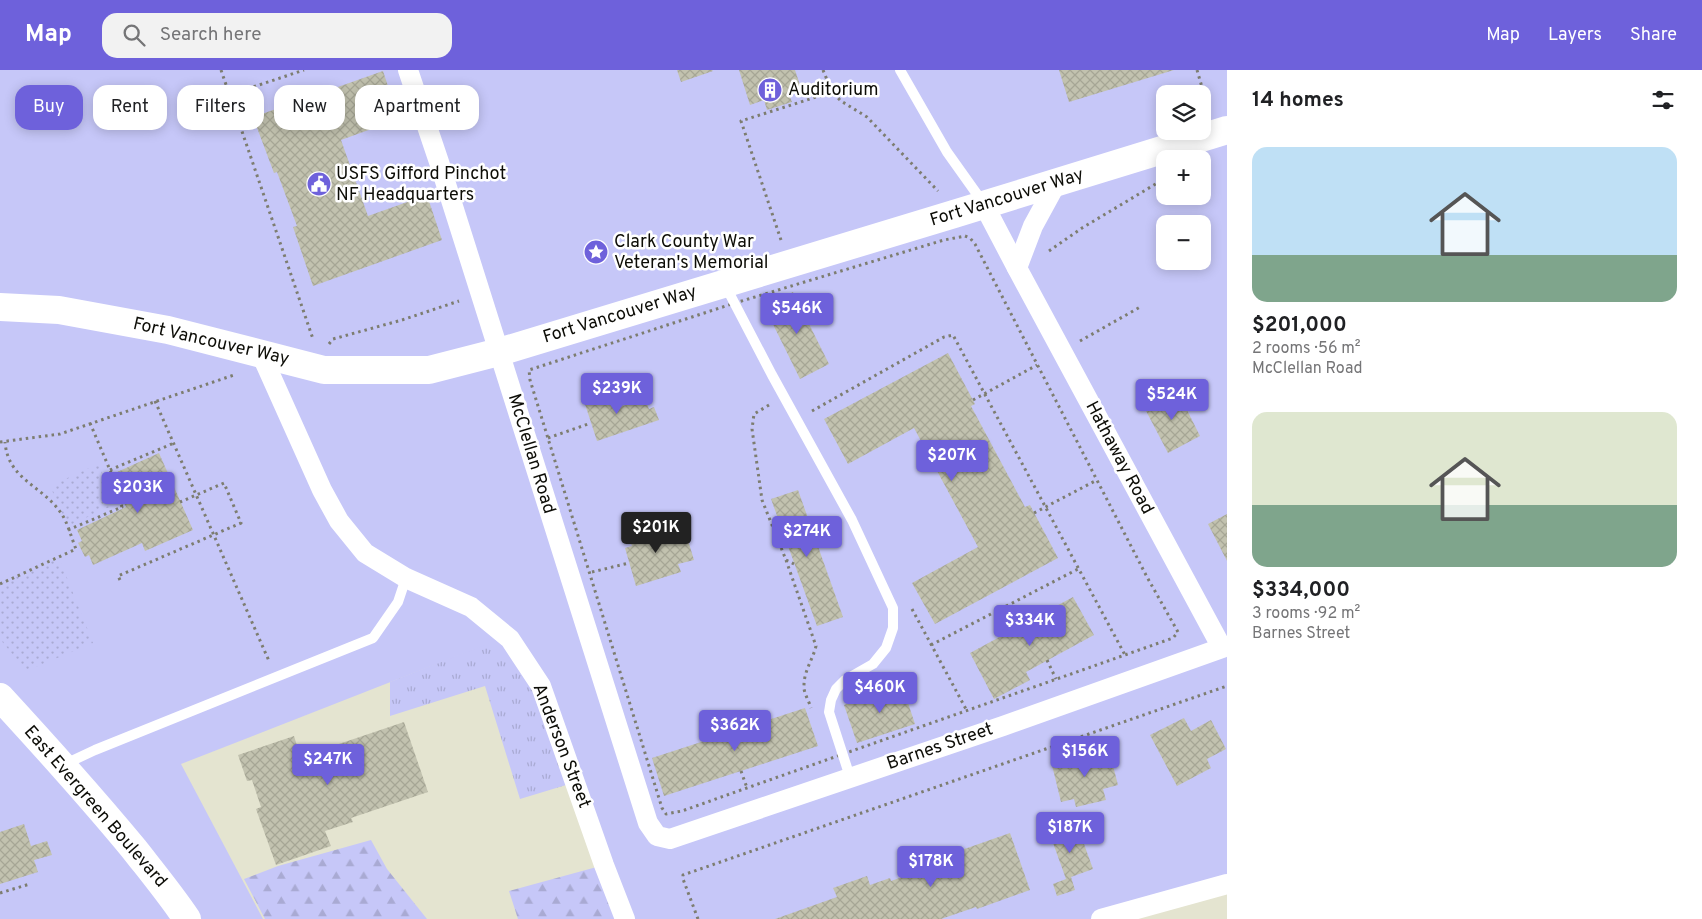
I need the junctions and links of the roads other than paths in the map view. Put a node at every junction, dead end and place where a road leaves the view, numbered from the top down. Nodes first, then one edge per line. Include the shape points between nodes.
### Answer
1 (408, 70) edge
2 (900, 70) edge
3 (1219, 123) edge
4 (1057, 182) junction
5 (984, 205) junction
6 (1017, 268) junction
7 (724, 283) junction
8 (0, 306) edge
9 (499, 352) junction
10 (251, 363) junction
11 (406, 578) junction
12 (1224, 652) edge
13 (0, 697) edge
14 (62, 766) junction
15 (850, 777) junction
16 (657, 836) joint
17 (1227, 884) edge
18 (188, 919) edge
19 (625, 919) edge
20 (1101, 919) edge

1 - 9 street, McClellan Road
2 - 5 lane, Hathaway Road via 943,145
3 - 4 street, Fort Vancouver Way
4 - 5 street, Fort Vancouver Way
4 - 6 street via 1033,226
5 - 6 street, Hathaway Road
5 - 7 street, Fort Vancouver Way
6 - 12 street, Hathaway Road
7 - 9 street, Fort Vancouver Way
7 - 15 lane via 852,520 893,608 893,628 886,648 873,664 845,680 831,700 829,712
8 - 10 street, Fort Vancouver Way via 59,310 168,330
9 - 10 street, Fort Vancouver Way via 429,370 321,363
9 - 16 street, McClellan Road via 648,823
10 - 11 street, Anderson Street via 339,521 365,553
11 - 14 lane via 398,602 372,638
11 - 19 street, Anderson Street via 471,607 510,639 541,686
12 - 15 street, Barnes Street
13 - 14 street, East Evergreen Boulevard
14 - 18 street, East Evergreen Boulevard via 128,842
15 - 16 street, Barnes Street via 670,839
17 - 20 street

